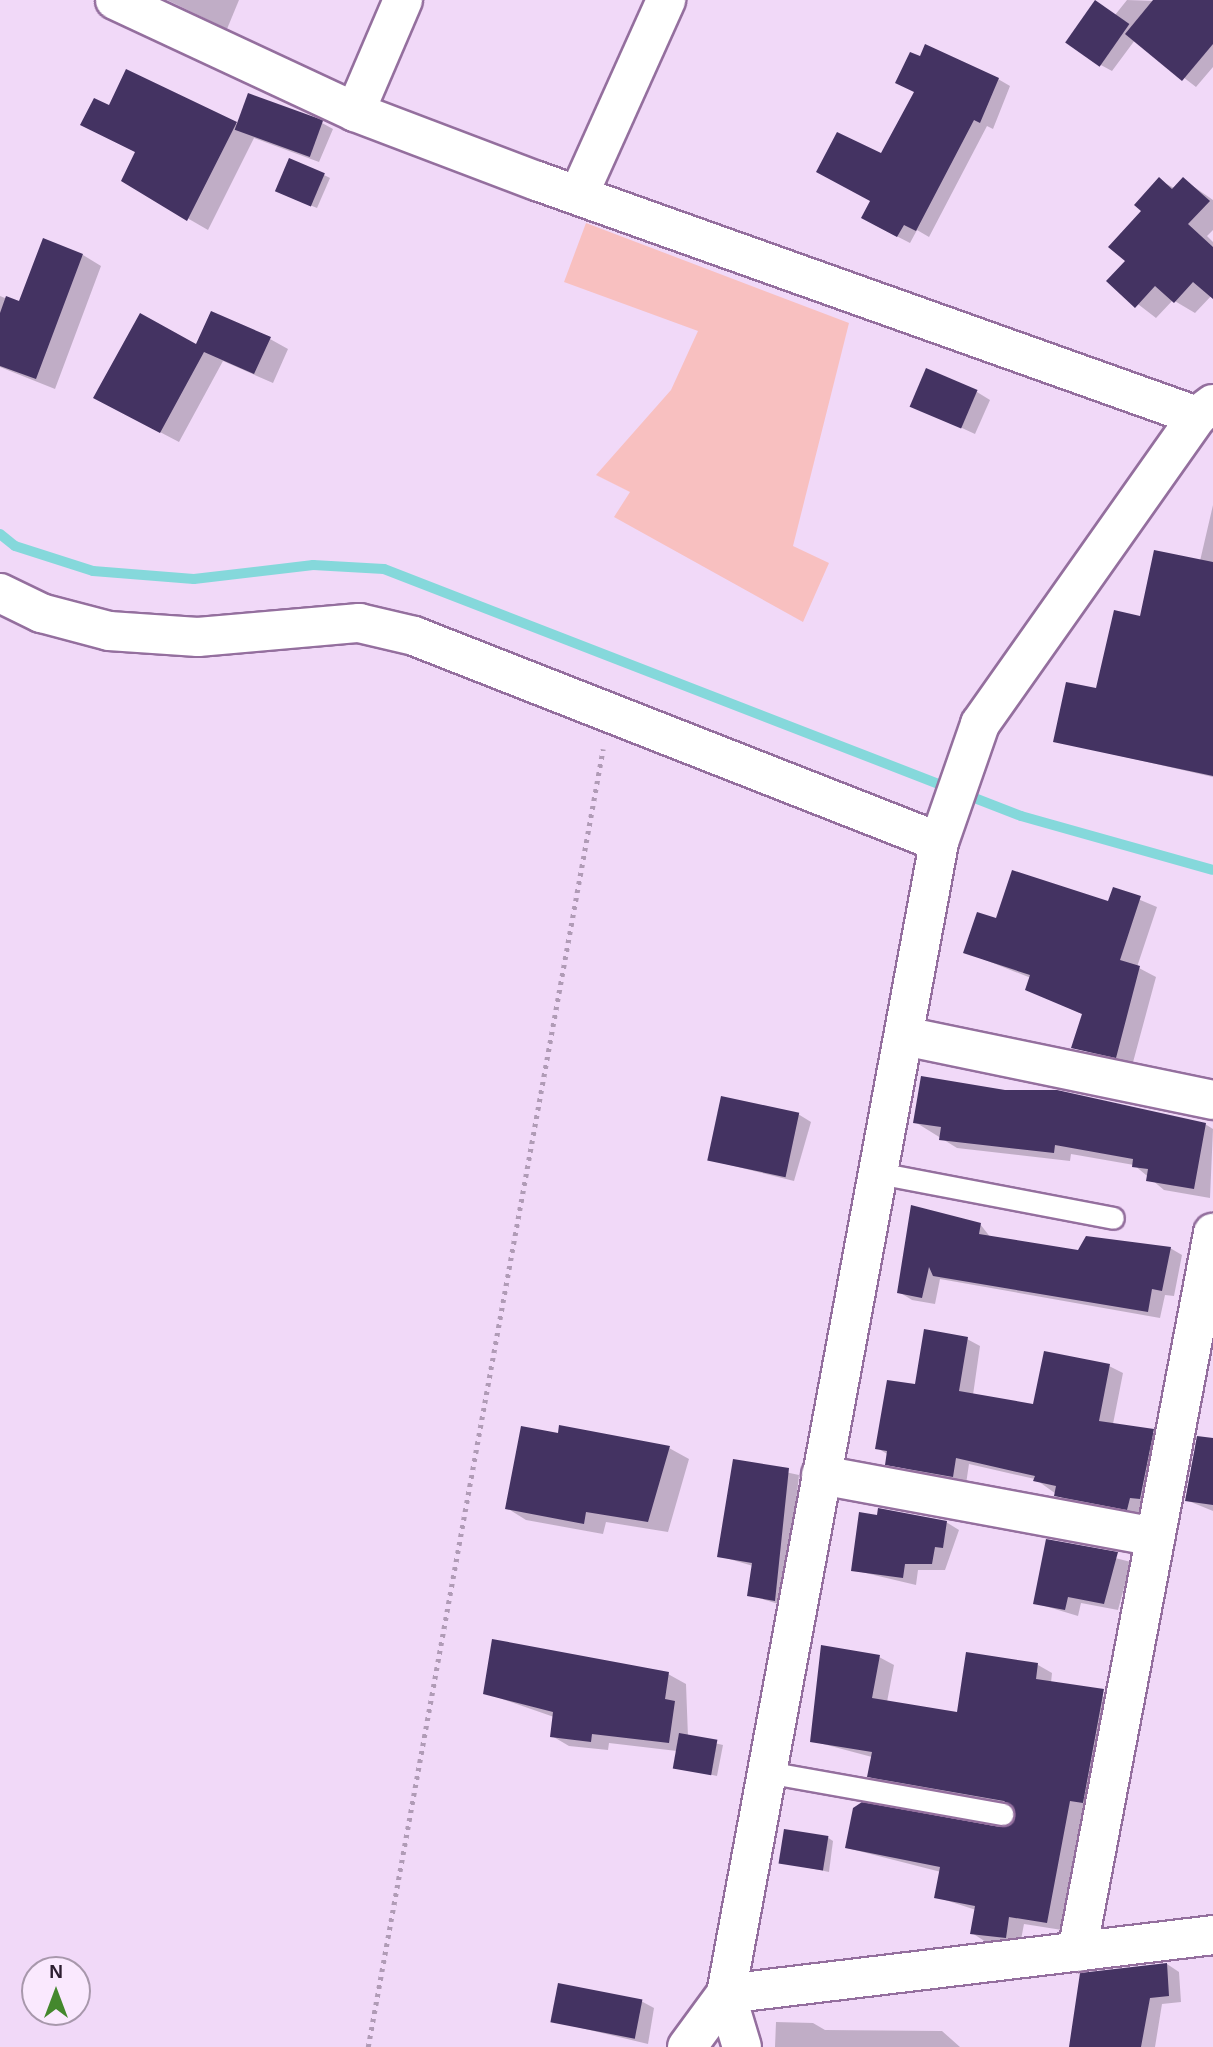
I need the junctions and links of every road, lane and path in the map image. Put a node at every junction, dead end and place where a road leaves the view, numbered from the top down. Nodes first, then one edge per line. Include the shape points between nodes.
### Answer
1 (115, 0) edge
2 (403, 0) edge
3 (666, 0) edge
4 (355, 111) junction
5 (579, 194) junction
6 (1205, 410) edge
7 (0, 593) edge
8 (609, 716) junction
9 (939, 842) junction
10 (904, 1035) junction
11 (1213, 1100) edge
12 (878, 1173) junction
13 (1113, 1218) dead end
14 (1213, 1233) edge
15 (821, 1475) junction
16 (1156, 1537) junction
17 (772, 1773) junction
18 (1002, 1814) dead end
19 (1213, 1935) edge
20 (1077, 1952) junction
21 (726, 1994) junction
22 (368, 2047) edge
23 (687, 2047) edge
24 (742, 2047) edge

1 - 4 street
2 - 4 street
3 - 5 street
4 - 5 street
5 - 6 street
6 - 9 street via 980,724
7 - 8 street via 41,613 109,631 198,637 359,623 482,660
8 - 9 street
8 - 22 path
9 - 10 street
10 - 11 street
10 - 12 street
12 - 13 lane
12 - 15 street
14 - 16 street
15 - 16 street
15 - 17 street
16 - 20 street
17 - 18 lane
17 - 21 street
19 - 20 street
20 - 21 street
21 - 23 street
21 - 24 street

